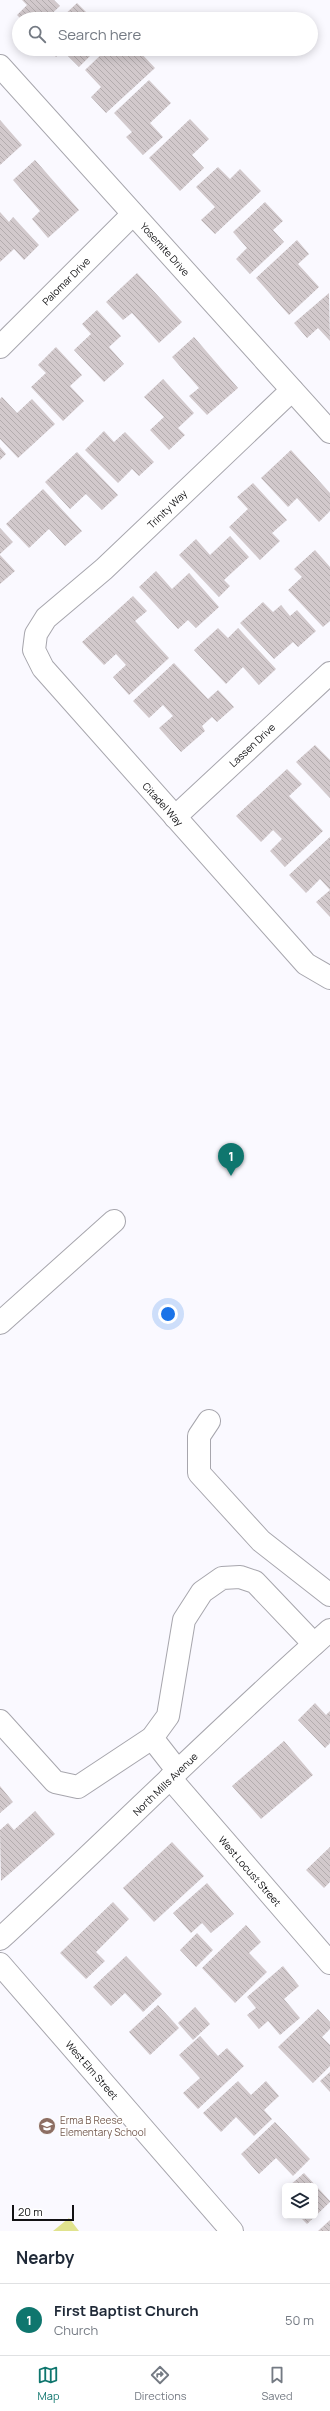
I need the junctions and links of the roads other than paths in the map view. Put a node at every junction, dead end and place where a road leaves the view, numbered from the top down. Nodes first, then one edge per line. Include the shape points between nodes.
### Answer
1 (0, 66) edge
2 (133, 214) junction
3 (0, 347) edge
4 (292, 390) junction
5 (330, 432) edge
6 (40, 626) joint
7 (330, 672) edge
8 (175, 817) junction
9 (323, 974) edge
10 (114, 1221) dead end
11 (0, 1323) edge
12 (209, 1421) dead end
13 (330, 1595) edge
14 (330, 1630) edge
15 (314, 1644) junction
16 (0, 1721) edge
17 (152, 1738) junction
18 (174, 1774) junction
19 (0, 1939) edge
20 (330, 1963) edge
21 (0, 1964) edge
22 (232, 2231) edge

1 - 2 street, Yosemite Drive
2 - 3 street, Palomar Drive
2 - 4 street, Yosemite Drive
4 - 5 street, Yosemite Drive
4 - 6 street, Trinity Way via 104,569
6 - 8 street, Citadel Way via 34,650 43,668
7 - 8 street, Lassen Drive
8 - 9 street, Citadel Way via 306,964
10 - 11 street
12 - 13 street via 199,1436 199,1472 261,1541
14 - 15 street, North Mills Avenue
15 - 17 street via 255,1582 240,1576 222,1578 202,1592 184,1620 168,1716
15 - 18 street, North Mills Avenue
16 - 17 street via 55,1782 78,1787
17 - 18 street, West Locust Street
18 - 19 street, North Mills Avenue via 106,1842
18 - 20 street, West Locust Street
21 - 22 street, West Elm Street

